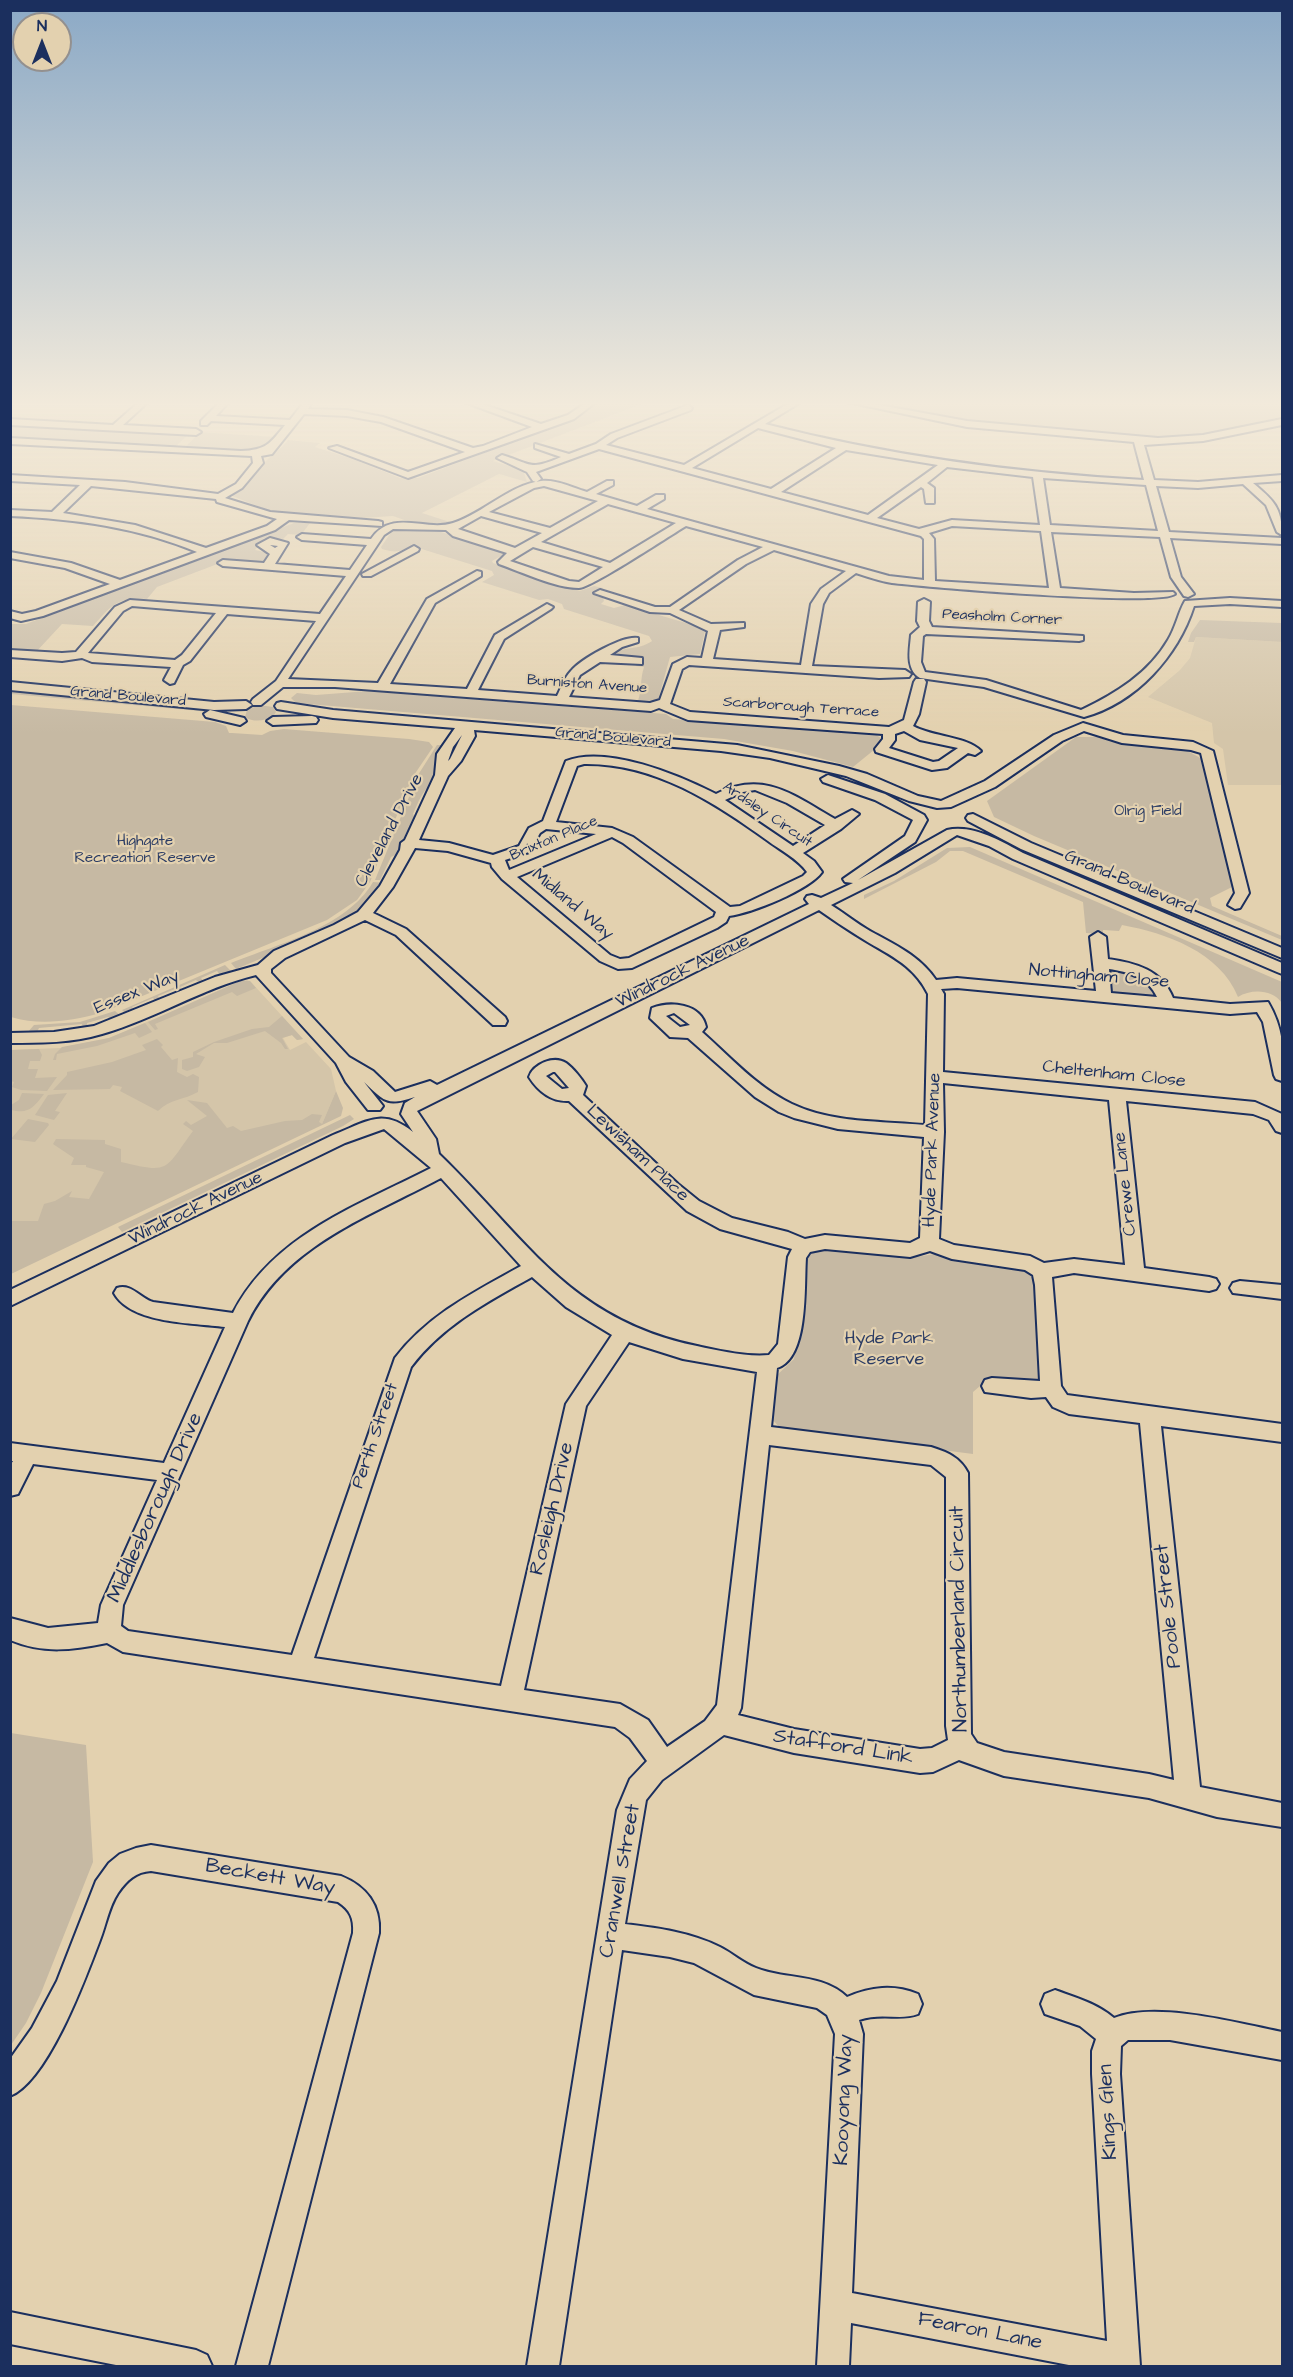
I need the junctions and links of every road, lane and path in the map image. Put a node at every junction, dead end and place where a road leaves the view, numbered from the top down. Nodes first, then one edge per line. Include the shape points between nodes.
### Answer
1 (10, 513) edge
2 (258, 513) edge
3 (480, 513) joint
4 (584, 513) edge
5 (653, 513) edge
6 (846, 513) edge
7 (878, 513) edge
8 (1043, 513) edge
9 (1158, 513) edge
10 (1275, 513) edge
11 (55, 515) joint
12 (286, 517) junction
13 (869, 519) junction
14 (685, 522) junction
15 (450, 528) junction
16 (1045, 529) junction
17 (382, 530) junction
18 (551, 532) junction
19 (920, 532) junction
20 (1282, 532) edge
21 (1164, 535) junction
22 (302, 537) dead end
23 (1282, 541) edge
24 (532, 543) junction
25 (768, 546) junction
26 (414, 549) dead end
27 (206, 552) junction
28 (516, 552) junction
29 (276, 553) dead end
30 (10, 555) edge
31 (398, 557) junction
32 (223, 563) dead end
33 (270, 566) junction
34 (613, 567) junction
35 (854, 570) junction
36 (353, 573) junction
37 (367, 573) dead end
38 (477, 574) dead end
39 (1176, 578) junction
40 (121, 584) junction
41 (930, 584) junction
42 (1055, 591) junction
43 (600, 593) dead end
44 (1171, 598) junction
45 (1189, 599) junction
46 (924, 602) dead end
47 (1282, 604) edge
48 (547, 607) dead end
49 (224, 610) junction
50 (674, 610) junction
51 (10, 614) edge
52 (323, 618) junction
53 (740, 626) dead end
54 (712, 627) junction
55 (927, 629) junction
56 (1079, 638) dead end
57 (634, 640) dead end
58 (1171, 642) junction
59 (10, 653) edge
60 (82, 656) junction
61 (598, 658) junction
62 (638, 662) dead end
63 (707, 662) junction
64 (177, 664) junction
65 (806, 669) junction
66 (915, 676) junction
67 (282, 679) junction
68 (170, 680) dead end
69 (10, 686) edge
70 (382, 687) junction
71 (471, 693) junction
72 (10, 697) edge
73 (561, 700) junction
74 (251, 703) junction
75 (280, 705) junction
76 (661, 705) junction
77 (1083, 720) junction
78 (273, 721) junction
79 (249, 723) junction
80 (906, 727) junction
81 (468, 731) junction
82 (889, 731) junction
83 (454, 735) junction
84 (442, 775) junction
85 (990, 783) junction
86 (715, 800) junction
87 (941, 804) junction
88 (852, 814) dead end
89 (971, 815) junction
90 (920, 819) junction
91 (548, 825) junction
92 (836, 826) junction
93 (612, 832) junction
94 (957, 832) junction
95 (408, 843) junction
96 (793, 853) junction
97 (498, 859) junction
98 (507, 876) junction
99 (855, 888) junction
100 (816, 902) junction
101 (1234, 905) dead end
102 (724, 910) junction
103 (364, 914) junction
104 (1098, 937) dead end
105 (889, 945) junction
106 (1282, 953) edge
107 (1101, 963) junction
108 (263, 968) junction
109 (1282, 969) edge
110 (932, 985) junction
111 (1104, 997) junction
112 (1167, 1003) junction
113 (499, 1021) dead end
114 (692, 1032) dead end
115 (14, 1037) edge
116 (343, 1060) junction
117 (1282, 1076) edge
118 (935, 1077) junction
119 (572, 1094) dead end
120 (1117, 1095) junction
121 (402, 1104) junction
122 (379, 1116) junction
123 (1280, 1117) edge
124 (935, 1132) junction
125 (437, 1162) junction
126 (928, 1243) junction
127 (804, 1246) junction
128 (535, 1267) junction
129 (1041, 1271) junction
130 (1135, 1273) junction
131 (1209, 1284) dead end
132 (1240, 1288) dead end
133 (10, 1290) edge
134 (1282, 1292) edge
135 (124, 1293) dead end
136 (10, 1299) edge
137 (238, 1321) junction
138 (625, 1332) junction
139 (768, 1363) junction
140 (992, 1386) dead end
141 (1052, 1389) junction
142 (1150, 1417) junction
143 (1282, 1433) edge
144 (761, 1435) junction
145 (19, 1453) edge
146 (172, 1473) junction
147 (10, 1487) edge
148 (10, 1629) edge
149 (110, 1631) junction
150 (299, 1668) junction
151 (510, 1700) junction
152 (721, 1722) junction
153 (963, 1746) junction
154 (664, 1763) junction
155 (1188, 1796) junction
156 (1282, 1815) edge
157 (610, 1935) junction
158 (908, 2004) dead end
159 (1055, 2004) dead end
160 (843, 2013) junction
161 (1112, 2034) junction
162 (1282, 2046) edge
163 (10, 2082) edge
164 (836, 2305) junction
165 (10, 2328) edge
166 (1124, 2363) edge
167 (196, 2367) edge
168 (252, 2367) edge
169 (543, 2367) edge
170 (833, 2367) edge

1 - 11 street
2 - 12 street
3 - 15 street
3 - 18 street
4 - 18 street
5 - 14 street
6 - 13 street
7 - 13 street
8 - 16 street
9 - 21 street
10 - 20 street
11 - 27 street via 139,529
12 - 17 street via 356,521
12 - 27 street via 271,528
13 - 19 street
14 - 25 street
14 - 34 street
15 - 17 street
15 - 28 street via 457,534
16 - 19 street via 947,524
16 - 21 street
16 - 42 street
17 - 22 street
17 - 31 street
17 - 36 street
18 - 24 street
19 - 41 street via 929,539
21 - 23 street
21 - 39 street
24 - 28 street
24 - 34 street
25 - 35 street
25 - 50 street
26 - 31 street
27 - 40 street
28 - 34 street via 504,563 572,585 586,583
29 - 33 street
30 - 40 street via 67,564
31 - 37 street
32 - 33 street
33 - 36 street
35 - 41 street
35 - 65 street via 825,591 817,604
36 - 52 street
38 - 70 street via 431,601
39 - 44 street
39 - 45 street
40 - 51 street via 32,617
41 - 42 street
42 - 44 street
43 - 50 street via 615,601 654,610
44 - 45 street
44 - 58 street via 1177,610
45 - 47 street
45 - 58 street via 1185,622
46 - 55 street via 923,621
48 - 71 street via 499,637
49 - 52 street
49 - 60 street via 126,604 81,652
49 - 64 street
50 - 54 street
52 - 67 street
53 - 54 street
54 - 63 street
55 - 56 street, Peasholm Corner
55 - 66 street, Peasholm Corner via 917,635
57 - 61 street
58 - 77 street via 1156,667
59 - 60 street
60 - 64 street
61 - 62 street
61 - 73 street via 573,676
63 - 65 street, Burniston Avenue
63 - 76 street, Burniston Avenue via 687,661 678,665 667,700
64 - 68 street
65 - 66 street, Burniston Avenue
66 - 77 street, Burniston Avenue via 986,684
66 - 80 street via 911,721
67 - 70 street, Burniston Avenue
67 - 74 street
67 - 75 street
69 - 74 street, Grand Boulevard via 214,706
70 - 71 street, Burniston Avenue
71 - 73 street, Burniston Avenue
72 - 79 street, Grand Boulevard via 189,712
73 - 76 street, Burniston Avenue
74 - 75 street, Grand Boulevard
74 - 79 street via 236,715
75 - 78 street via 282,715
75 - 81 street, Grand Boulevard
76 - 82 street, Scarborough Terrace via 688,717
77 - 85 street
77 - 101 street, Burniston Avenue via 1122,739 1207,751 1242,893
78 - 79 street, Grand Boulevard
78 - 83 street, Grand Boulevard via 312,720
80 - 82 street, Scarborough Terrace
80 - 82 street via 924,737 951,741 972,750 942,765 927,766 881,748 889,740
81 - 83 street, Grand Boulevard
81 - 84 street, Cleveland Drive via 455,761
81 - 87 street, Grand Boulevard via 721,747 771,754 852,773 908,798
81 - 90 street, Grand Boulevard via 774,766 854,787
83 - 84 street, Cleveland Drive via 440,762
84 - 95 street, Cleveland Drive
85 - 87 street
85 - 89 street via 973,803
86 - 91 street, Ardsley Circuit via 660,772 582,760 569,767
86 - 92 street via 754,787 783,796
86 - 96 street, Ardsley Circuit
87 - 89 street, Grand Boulevard via 963,808
87 - 90 street, Windrock Avenue via 923,809
88 - 92 street
89 - 94 street via 971,826
89 - 106 street, Grand Boulevard via 1026,846
90 - 94 street, Grand Boulevard via 936,831
90 - 100 street, Windrock Avenue via 910,839
91 - 93 street
91 - 97 street, Ardsley Circuit via 537,828 524,849
92 - 96 street
93 - 98 street, Brixton Place
93 - 102 street
94 - 99 street, Windrock Avenue
94 - 109 street, Grand Boulevard via 993,843
95 - 97 street via 449,847
95 - 103 street, Cleveland Drive via 385,890
96 - 102 street, Ardsley Circuit via 814,869 812,877 743,910
97 - 98 street, Midland Way
98 - 102 street, Midland Way via 605,958 618,964 632,963 712,926
99 - 100 street, Windrock Avenue
99 - 105 street via 841,899 842,906
100 - 105 street via 861,932
100 - 121 street, Windrock Avenue via 440,1091
103 - 108 street, Cleveland Drive via 335,932 269,960
103 - 113 street via 401,932
104 - 107 street
105 - 110 street via 917,965
107 - 111 street
107 - 112 street via 1151,977 1164,991
108 - 115 street, Essex Way via 236,974 97,1030 72,1036
108 - 116 street via 263,974
110 - 111 street, Nottingham Close via 957,983
110 - 118 street, Hyde Park Avenue via 937,1001
111 - 112 street, Nottingham Close
112 - 117 street, Nottingham Close via 1230,1009 1262,1006 1271,1022
114 - 124 street via 774,1101 797,1113 838,1122
116 - 121 street
116 - 122 street
118 - 120 street, Cheltenham Close
118 - 124 street, Hyde Park Avenue
119 - 127 street, Lewisham Place via 693,1206 727,1224
120 - 123 street, Cheltenham Close via 1255,1108
120 - 130 street, Crewe Lane
121 - 122 street
121 - 122 street via 402,1121
121 - 125 street via 427,1139
122 - 125 street
122 - 133 street, Windrock Avenue via 345,1128
122 - 136 street, Windrock Avenue
124 - 126 street, Hyde Park Avenue via 932,1232
125 - 128 street
125 - 137 street, Middlesborough Drive via 288,1254 258,1284
126 - 127 street, Hyde Park Avenue via 910,1250 825,1242
126 - 129 street via 952,1252 1030,1263
127 - 139 street via 797,1257 787,1349 782,1357
128 - 138 street via 578,1306
128 - 150 street, Perth Street via 439,1322 413,1346 402,1364
129 - 130 street via 1074,1266
129 - 141 street
130 - 131 street
132 - 134 street
135 - 137 street via 136,1304 152,1310
137 - 146 street, Middlesborough Drive
138 - 139 street via 672,1350
138 - 151 street, Rosleigh Drive via 576,1404
139 - 144 street
140 - 141 street
141 - 142 street via 1060,1401 1069,1405
142 - 143 street
142 - 155 street, Poole Street
144 - 152 street via 732,1697
144 - 153 street, Northumberland Circuit via 931,1456 943,1460 957,1473 958,1726
145 - 146 street
145 - 147 street
146 - 149 street, Middlesborough Drive via 112,1605
148 - 149 street via 41,1640
149 - 150 street via 123,1641
150 - 151 street
151 - 154 street via 620,1716 639,1729
152 - 153 street, Stafford Link via 784,1739 920,1761 933,1760
152 - 154 street, Cranwell Street
153 - 155 street, Northumberland Circuit via 976,1757 1004,1764 1149,1786
154 - 157 street, Cranwell Street via 643,1782 630,1810
155 - 156 street, Northumberland Circuit
157 - 160 street, Kooyong Way via 689,1947 748,1979 816,1993
157 - 169 street, Cranwell Street
158 - 160 street via 873,2000
159 - 161 street via 1088,2015
160 - 164 street, Kooyong Way via 849,2034
161 - 162 street via 1126,2025 1157,2025
161 - 166 street, Kings Glen via 1106,2074
163 - 168 street, Beckett Way via 50,2026 65,1997 105,1890 128,1863 151,1858 341,1889 359,1901 368,1922 366,1933
164 - 166 street, Fearon Lane
164 - 170 street, Kooyong Way
165 - 167 street

